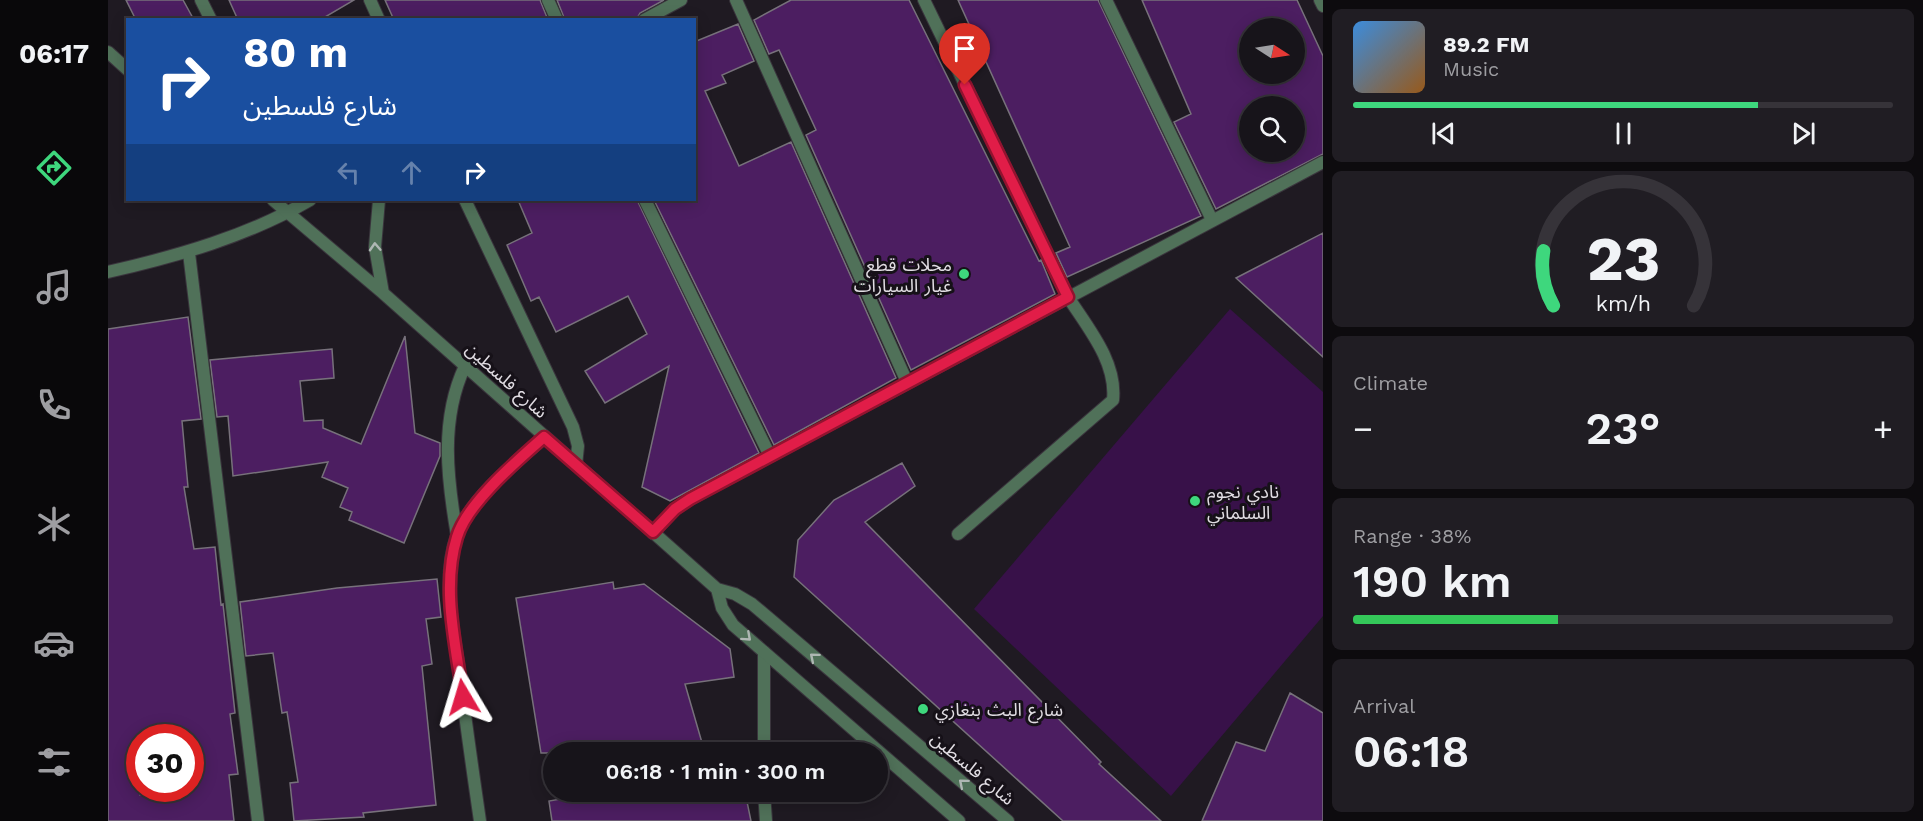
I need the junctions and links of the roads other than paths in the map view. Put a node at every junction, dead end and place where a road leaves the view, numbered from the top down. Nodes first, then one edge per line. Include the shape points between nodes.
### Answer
1 (201, 0) edge
2 (370, 0) edge
3 (548, 0) edge
4 (681, 0) edge
5 (736, 0) edge
6 (924, 0) edge
7 (1106, 0) edge
8 (1320, 0) edge
9 (1323, 6) edge
10 (210, 18) edge
11 (378, 18) edge
12 (556, 18) edge
13 (648, 18) edge
14 (108, 52) edge
15 (126, 68) edge
16 (1323, 162) edge
17 (274, 201) edge
18 (308, 201) edge
19 (379, 201) edge
20 (465, 201) edge
21 (645, 201) edge
22 (288, 213) junction
23 (1212, 220) junction
24 (189, 253) junction
25 (108, 272) edge
26 (383, 293) junction
27 (1068, 297) junction
28 (465, 366) junction
29 (907, 382) junction
30 (544, 437) junction
31 (770, 456) junction
32 (576, 465) junction
33 (653, 532) junction
34 (958, 534) dead end
35 (457, 535) junction
36 (717, 589) junction
37 (764, 652) junction
38 (764, 742) edge
39 (765, 802) edge
40 (258, 821) edge
41 (480, 821) edge
42 (766, 821) edge
43 (959, 821) edge
44 (1008, 821) edge

1 - 10 street
2 - 11 street
3 - 12 street
4 - 13 street
5 - 29 street
6 - 27 street
7 - 23 street
8 - 9 street
14 - 15 street
16 - 23 street
17 - 22 street, شارع فلسطين
18 - 22 street
26 -> 19 street via 375,247
20 - 32 street via 573,427 578,446
21 - 31 street
22 - 24 street
22 - 26 street, شارع فلسطين
23 - 27 street
24 - 25 street
24 - 40 street
26 - 28 street, شارع فلسطين
27 - 29 street
27 - 34 street via 1107,363 1115,382 1113,400
28 - 30 street, شارع فلسطين
28 - 35 street via 454,388 448,427 447,462
29 - 31 street
30 - 32 street, شارع فلسطين
30 - 35 street via 493,484
31 - 33 street via 683,504
32 - 33 street, شارع فلسطين
33 - 36 street, شارع فلسطين
35 - 41 street via 449,574 452,613
36 -> 37 street, شارع فلسطين via 727,617
44 -> 36 street, شارع فلسطين via 752,604
37 - 38 street
37 - 43 street, شارع فلسطين
39 - 42 street

